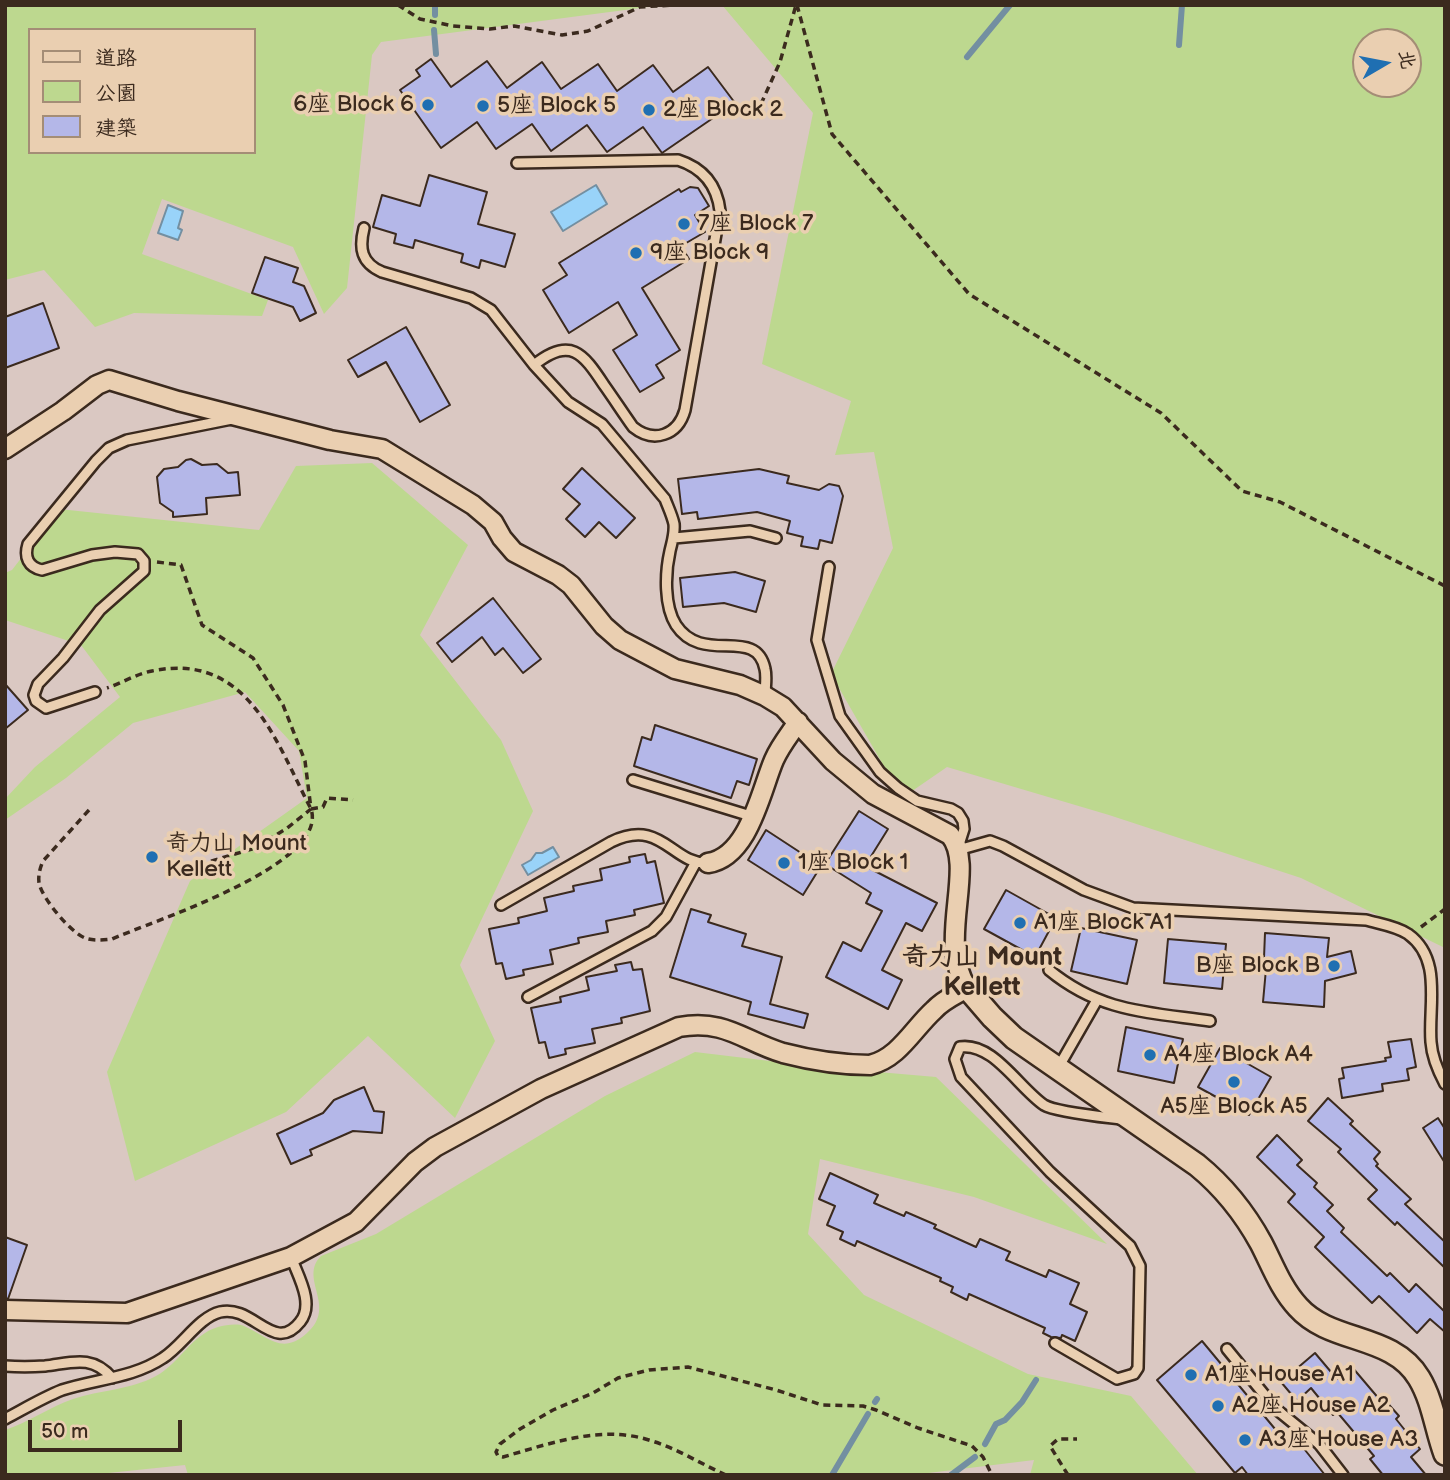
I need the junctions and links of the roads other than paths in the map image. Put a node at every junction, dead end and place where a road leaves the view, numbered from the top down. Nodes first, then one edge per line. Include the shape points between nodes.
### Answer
1 (517, 163) dead end
2 (363, 228) dead end
3 (534, 365) junction
4 (240, 417) junction
5 (5, 449) edge
6 (674, 538) junction
7 (776, 538) dead end
8 (829, 567) dead end
9 (94, 692) road end
10 (765, 696) junction
11 (798, 722) junction
12 (633, 780) dead end
13 (754, 817) junction
14 (958, 850) junction
15 (702, 862) junction
16 (501, 905) dead end
17 (1049, 970) dead end
18 (967, 988) junction
19 (528, 997) dead end
20 (1097, 1000) junction
21 (1210, 1021) dead end
22 (1058, 1069) junction
23 (1445, 1084) edge
24 (1135, 1122) junction
25 (291, 1257) junction
26 (5, 1310) edge
27 (1055, 1343) dead end
28 (1227, 1349) dead end
29 (5, 1366) edge
30 (111, 1378) junction
31 (5, 1419) edge
32 (1445, 1454) edge
33 (1343, 1475) edge

1 - 3 lane via 678,160 705,175 716,191 720,211 685,410 675,429 662,436 639,432 588,361 576,352 554,351
2 - 3 lane via 361,250 368,264 481,303 500,319
3 - 6 lane via 568,402 602,424 656,488 671,512
4 - 5 street via 109,380
4 - 9 lane via 127,440 109,448 28,544 29,562 42,570 116,552 138,554 144,561 144,571 100,610 38,684 34,695 40,705 52,707
4 - 10 street via 382,449 473,505 493,522 514,552 571,585 620,640 675,669
6 - 7 lane via 750,531
6 - 10 lane via 667,580 669,606 677,626 703,645 751,649 766,670
8 - 14 lane via 817,640 840,716 880,772 898,788 917,801 958,813 964,829
10 - 11 street
11 - 13 street via 775,758
11 - 14 street via 849,776 886,802 945,832
12 - 13 lane
13 - 15 street via 720,859
14 - 18 street via 954,951
14 - 23 lane via 990,841 1084,890 1133,908 1366,920 1400,930 1422,951 1431,971 1431,1046
15 - 16 lane via 659,839 629,835
15 - 19 lane via 652,931
17 - 20 lane
18 - 22 street via 1002,1028
18 - 25 street via 933,1010 892,1054 870,1065 795,1056 710,1026 690,1025 665,1032 541,1089 435,1147 356,1222
20 - 21 lane
20 - 22 lane
22 - 24 street
24 - 27 lane via 1046,1107 987,1052 960,1047 955,1059 961,1077 1138,1259 1138,1368 1134,1374 1117,1379
24 - 32 street via 1225,1190 1249,1221 1285,1290 1305,1315 1388,1349 1410,1366 1423,1384
25 - 26 street via 127,1313
25 - 30 lane via 306,1301 304,1317 294,1328 272,1332 247,1315 220,1312 204,1320 164,1358
28 - 33 lane via 1276,1409 1320,1444
29 - 30 lane via 88,1361
30 - 31 lane via 63,1390

